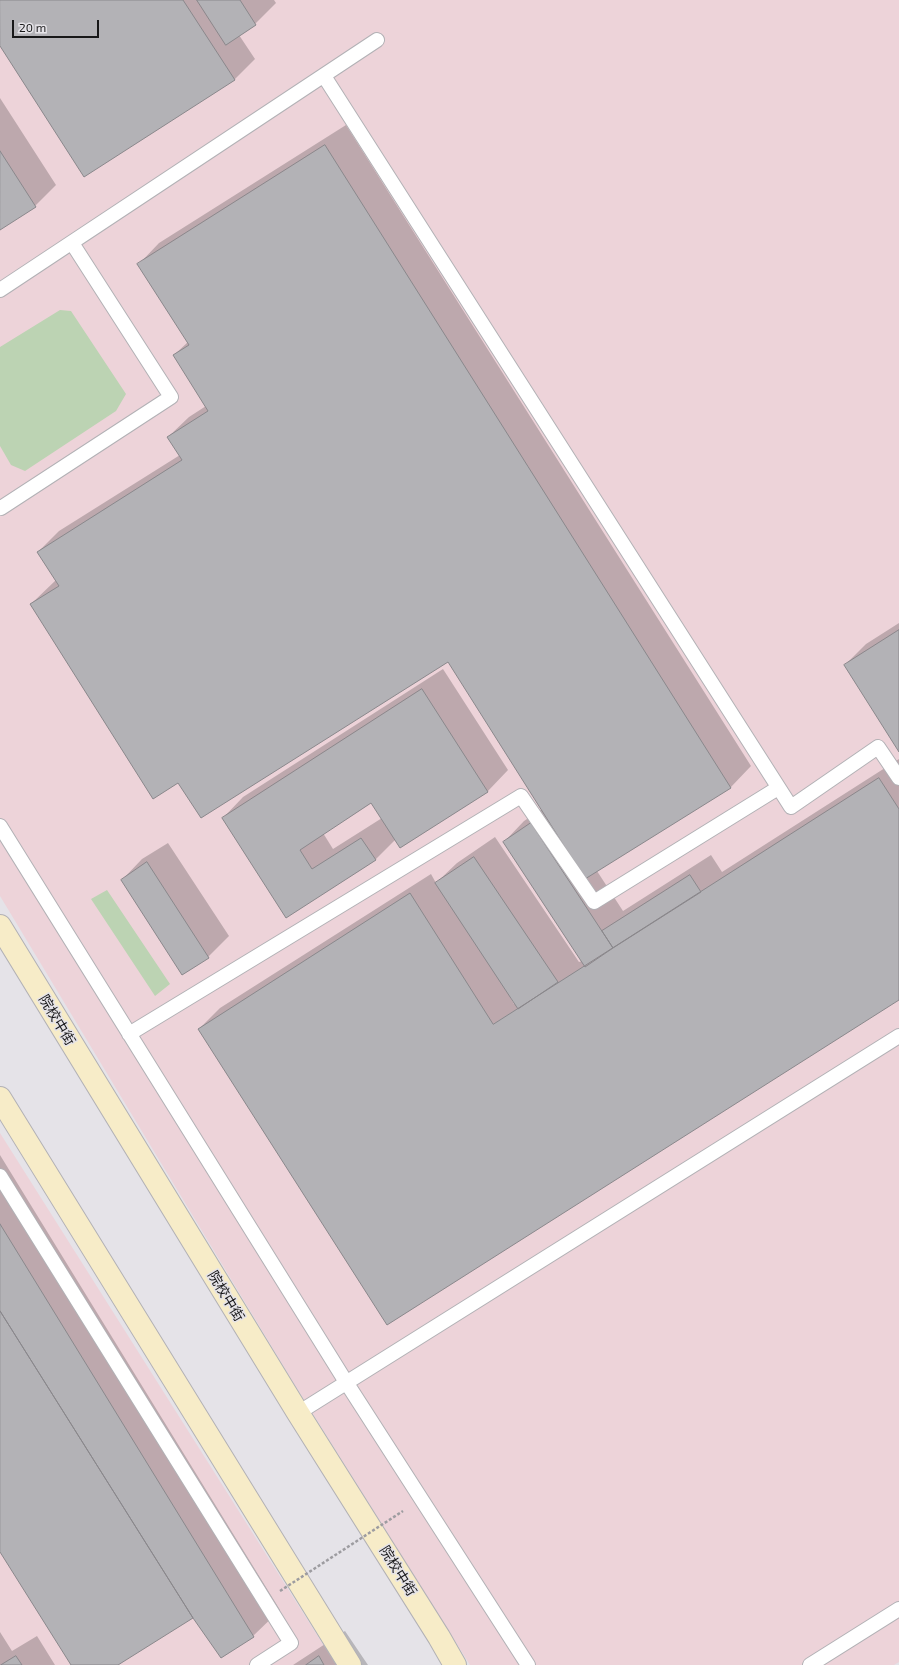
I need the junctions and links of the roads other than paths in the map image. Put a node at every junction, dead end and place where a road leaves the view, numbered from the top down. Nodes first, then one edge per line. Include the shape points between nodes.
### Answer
1 (377, 40) dead end
2 (324, 76) junction
3 (72, 243) junction
4 (0, 290) edge
5 (0, 507) edge
6 (899, 778) edge
7 (778, 788) junction
8 (0, 826) edge
9 (0, 926) edge
10 (129, 1034) junction
11 (899, 1036) edge
12 (0, 1098) edge
13 (0, 1176) edge
14 (346, 1382) junction
15 (298, 1413) junction
16 (899, 1609) edge
17 (257, 1665) edge
18 (350, 1665) edge
19 (455, 1665) edge
20 (528, 1665) edge
21 (810, 1665) edge

1 - 2 lane
2 - 3 lane
2 - 7 lane
3 - 4 lane
3 - 5 lane via 171,397
6 - 7 lane via 878,747 791,807
7 - 10 lane via 594,902 521,796
8 - 10 lane
9 - 15 main road, 院校中街
10 - 14 lane
11 - 14 lane
12 - 18 main road
13 - 17 lane via 291,1643
14 - 15 lane
14 - 20 lane
15 - 19 main road, 院校中街
16 - 21 lane

